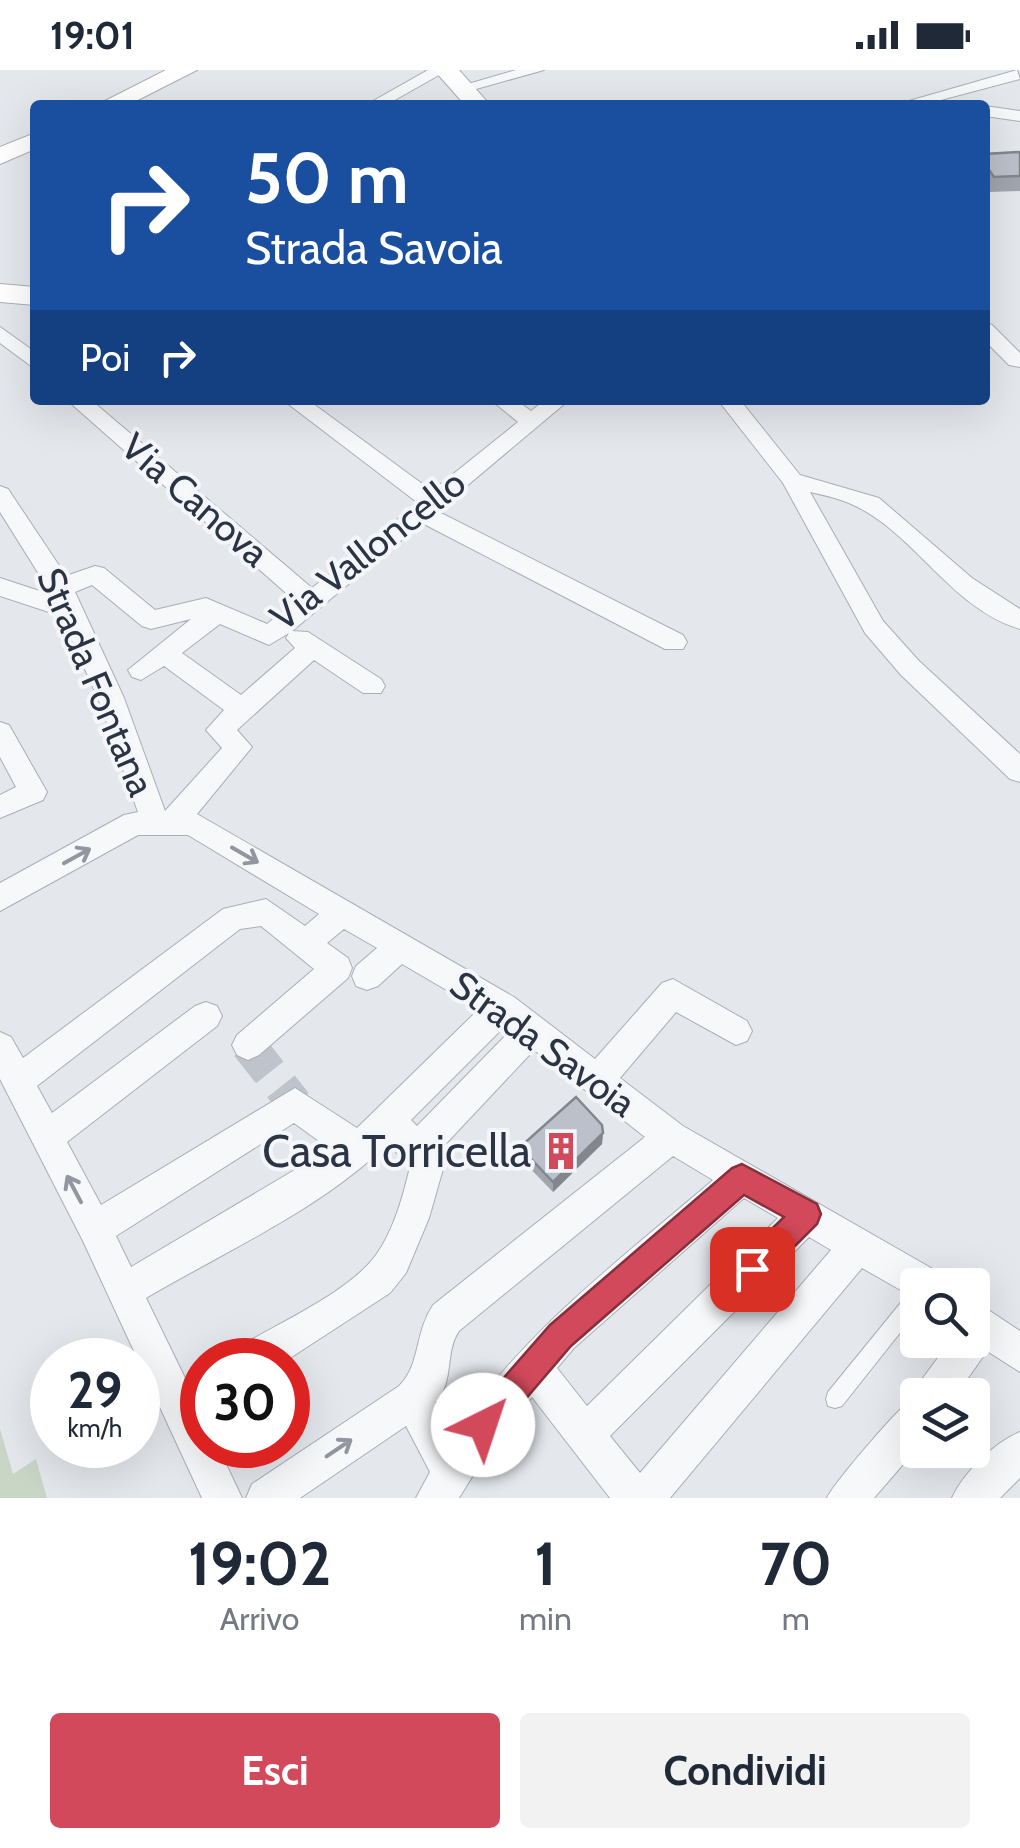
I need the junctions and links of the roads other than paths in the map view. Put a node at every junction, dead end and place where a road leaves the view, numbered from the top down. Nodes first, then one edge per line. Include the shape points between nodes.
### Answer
1 (185, 70) edge
2 (536, 70) edge
3 (1020, 74) edge
4 (456, 83) edge
5 (121, 100) edge
6 (393, 100) edge
7 (920, 100) edge
8 (990, 112) edge
9 (1020, 116) edge
10 (30, 142) edge
11 (0, 156) edge
12 (0, 294) edge
13 (30, 296) edge
14 (990, 334) edge
15 (2, 338) edge
16 (30, 359) edge
17 (1020, 361) edge
18 (84, 405) edge
19 (300, 405) edge
20 (509, 405) edge
21 (551, 405) edge
22 (722, 405) edge
23 (733, 405) edge
24 (530, 420) junction
25 (752, 432) junction
26 (792, 480) junction
27 (0, 494) edge
28 (425, 507) junction
29 (0, 588) edge
30 (66, 599) junction
31 (312, 601) junction
32 (1012, 610) edge
33 (218, 613) junction
34 (282, 626) junction
35 (674, 642) dead end
36 (313, 647) junction
37 (164, 653) junction
38 (140, 670) dead end
39 (372, 686) dead end
40 (242, 709) junction
41 (0, 732) edge
42 (1020, 771) edge
43 (0, 807) edge
44 (164, 822) junction
45 (0, 898) edge
46 (344, 912) junction
47 (305, 944) junction
48 (401, 946) junction
49 (367, 976) dead end
50 (503, 1008) junction
51 (206, 1016) dead end
52 (532, 1031) junction
53 (736, 1031) dead end
54 (248, 1045) dead end
55 (0, 1047) edge
56 (18, 1081) junction
57 (596, 1082) junction
58 (377, 1134) junction
59 (671, 1137) junction
60 (47, 1138) junction
61 (417, 1150) junction
62 (742, 1178) junction
63 (807, 1214) junction
64 (96, 1229) junction
65 (859, 1244) junction
66 (900, 1272) edge
67 (125, 1290) junction
68 (900, 1315) edge
69 (990, 1330) edge
70 (287, 1338) edge
71 (1020, 1354) edge
72 (532, 1368) junction
73 (180, 1379) edge
74 (412, 1399) junction
75 (835, 1399) dead end
76 (585, 1434) junction
77 (900, 1439) edge
78 (1020, 1451) edge
79 (213, 1468) edge
80 (445, 1487) edge
81 (222, 1498) edge
82 (266, 1498) edge
83 (635, 1498) edge
84 (645, 1498) edge
85 (847, 1498) edge
86 (972, 1498) edge

1 - 5 main road
2 - 4 street
3 - 7 street
4 - 6 street
8 - 9 street
10 - 11 main road
12 - 13 main road
14 - 17 street
15 - 16 street
18 - 31 street, Via Canova
19 - 28 street
20 - 24 street
21 - 24 street, Via Valloncello
22 - 25 street
23 - 25 street
24 - 28 street, Via Valloncello
25 - 26 street
26 - 32 street via 879,509 968,592
26 - 42 street via 874,627
27 - 30 street, Strada Fontana
28 - 31 street, Via Valloncello
28 - 35 street
29 - 30 street
30 - 33 street, Via Valloncello via 95,574 152,620 206,607
30 - 44 street, Strada Fontana
31 - 34 street, Via Valloncello
33 - 34 street, Via Valloncello via 269,636
33 - 37 street
34 - 36 street
36 - 39 street
36 - 40 street
37 - 38 street
37 - 40 street
40 - 44 street via 219,730 239,747
41 - 43 street via 33,792
45 -> 44 street via 134,823
44 -> 46 street, Strada Savoia via 192,824
46 - 47 street
46 - 48 street, Strada Savoia
47 - 54 street via 337,968
47 - 56 street via 266,912 233,918
48 - 49 street
48 - 50 street, Strada Savoia
50 - 52 street, Strada Savoia
50 - 58 street
51 - 60 street
52 - 57 street, Strada Savoia
52 - 61 street
53 - 57 street via 673,992
55 - 56 street
56 - 60 street
57 - 59 street, Strada Savoia
58 - 61 street
58 - 64 street via 295,1104
58 - 67 street via 293,1193
59 - 62 street, Strada Savoia
59 - 74 street via 446,1318 436,1334 429,1382
64 -> 60 street
61 - 70 street via 428,1162 423,1189 386,1270
62 - 63 street, Strada Savoia
62 - 72 street via 561,1335
63 - 65 street, Strada Savoia
63 - 76 street
64 - 67 street
65 - 66 street, Strada Savoia
65 - 84 street
67 - 73 street
68 - 75 lane
69 - 71 street
72 - 76 street
72 - 80 street via 483,1425
74 - 80 street
82 -> 74 street
76 - 83 street
77 - 85 street
78 - 86 street
79 - 81 street

